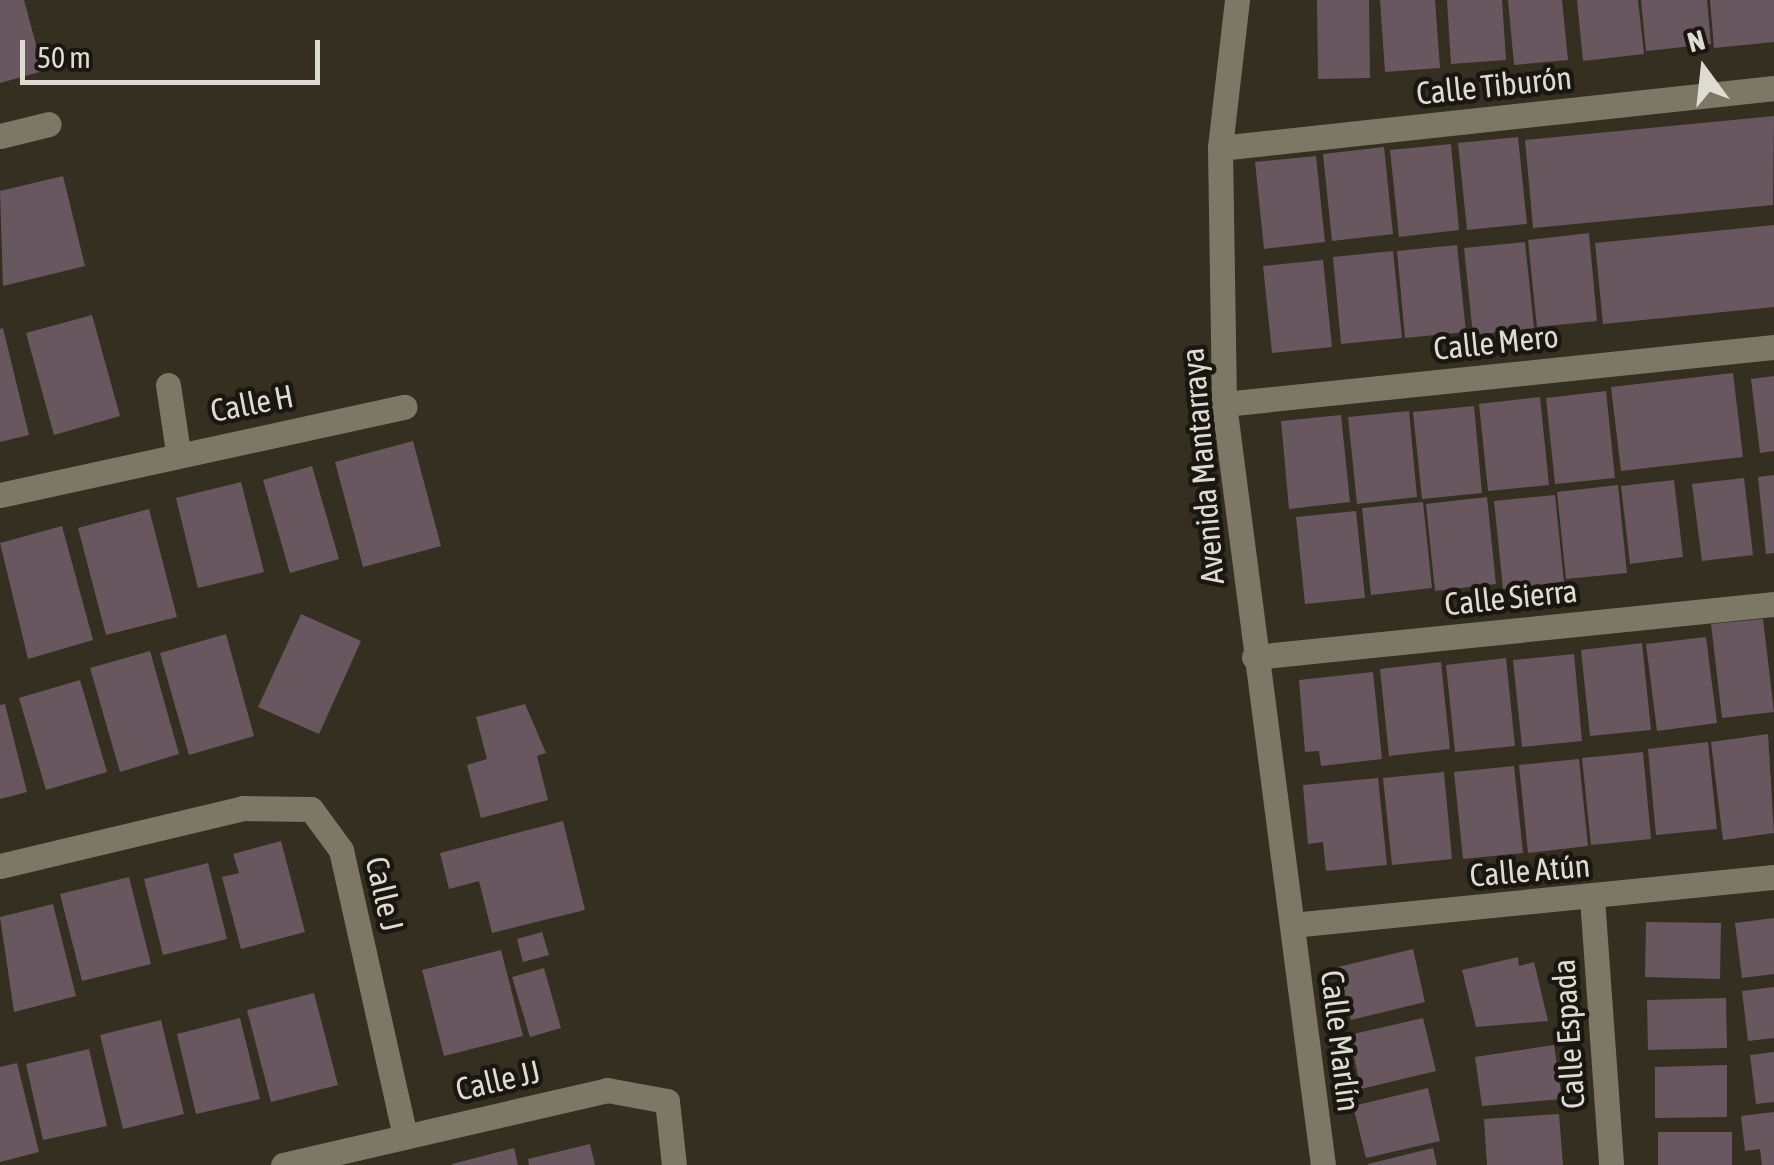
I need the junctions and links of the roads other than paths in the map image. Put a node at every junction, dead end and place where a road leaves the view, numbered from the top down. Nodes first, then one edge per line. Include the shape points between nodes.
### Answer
1 (1237, 0) edge
2 (1774, 88) edge
3 (49, 124) dead end
4 (0, 136) edge
5 (1220, 148) junction
6 (1774, 347) edge
7 (168, 386) dead end
8 (1224, 404) junction
9 (405, 407) dead end
10 (178, 452) junction
11 (0, 495) edge
12 (1774, 604) edge
13 (1254, 657) junction
14 (0, 866) edge
15 (1774, 877) edge
16 (1592, 898) junction
17 (1292, 925) junction
18 (404, 1136) junction
19 (283, 1165) edge
20 (674, 1165) edge
21 (1323, 1165) edge
22 (1611, 1165) edge

1 - 5 street, Avenida Mantarraya
2 - 5 street, Calle Tiburón
3 - 4 street
5 - 8 street, Avenida Mantarraya
6 - 8 street, Calle Mero
7 - 10 street, Calle H
8 - 13 street, Avenida Mantarraya
9 - 10 street, Calle H
10 - 11 street
12 - 13 street, Calle Sierra
13 - 17 street, Avenida Mantarraya
14 - 18 street, Calle J via 243,808 311,809 341,850
15 - 16 street, Calle Atún
16 - 17 street, Calle Atún
16 - 22 street, Calle Espada
17 - 21 street, Calle Marlín
18 - 19 street, Calle JJ
18 - 20 street, Calle JJ via 607,1090 667,1101

